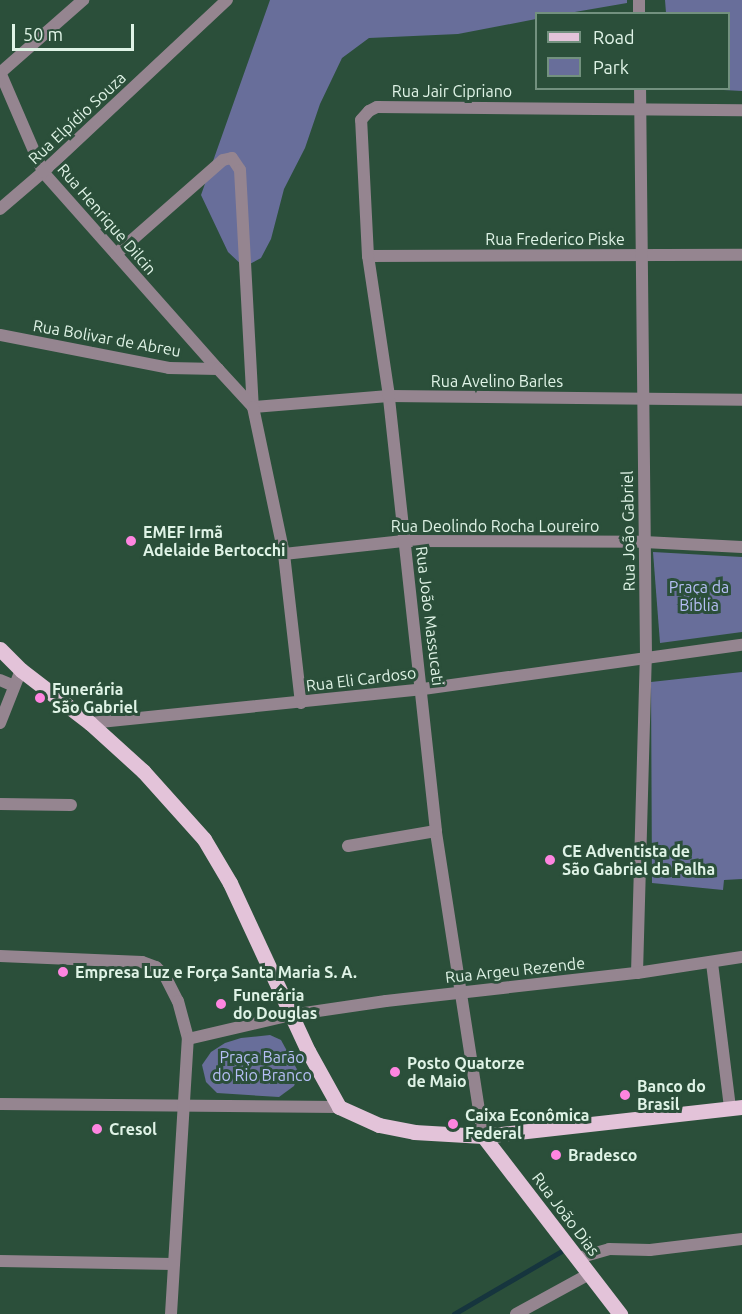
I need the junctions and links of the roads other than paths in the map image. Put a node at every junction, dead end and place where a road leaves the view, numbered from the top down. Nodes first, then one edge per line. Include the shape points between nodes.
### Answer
1 (83, 0) edge
2 (227, 0) edge
3 (0, 73) edge
4 (640, 90) edge
5 (377, 107) joint
6 (640, 107) junction
7 (742, 110) edge
8 (44, 172) junction
9 (0, 209) edge
10 (116, 254) junction
11 (642, 255) junction
12 (742, 255) edge
13 (368, 256) junction
14 (0, 335) edge
15 (218, 369) junction
16 (389, 396) junction
17 (643, 398) junction
18 (742, 400) edge
19 (253, 407) junction
20 (403, 541) junction
21 (644, 542) junction
22 (742, 547) edge
23 (284, 554) junction
24 (742, 645) edge
25 (0, 649) edge
26 (646, 657) junction
27 (21, 670) junction
28 (0, 680) edge
29 (14, 686) junction
30 (423, 689) junction
31 (302, 703) junction
32 (0, 723) edge
33 (90, 723) junction
34 (0, 804) edge
35 (71, 805) dead end
36 (436, 831) junction
37 (348, 846) dead end
38 (0, 956) edge
39 (742, 957) edge
40 (712, 963) junction
41 (637, 973) junction
42 (461, 993) junction
43 (291, 1015) junction
44 (188, 1039) junction
45 (0, 1104) edge
46 (184, 1104) junction
47 (339, 1107) junction
48 (736, 1108) edge
49 (483, 1136) junction
50 (742, 1239) edge
51 (578, 1258) junction
52 (0, 1261) edge
53 (173, 1264) junction
54 (589, 1274) junction
55 (171, 1314) edge
56 (516, 1314) edge
57 (620, 1314) edge

1 - 3 street
2 - 8 street, Rua Elpídio Souza
3 - 8 street, Rua Henrique Dilcin
4 - 6 street, Rua João Gabriel
5 - 6 street, Rua Jair Cipriano
5 - 13 street, Rua João Massucati via 361,120
6 - 7 street, Rua Jair Cipriano
6 - 11 street, Rua João Gabriel
8 - 9 street, Rua Elpídio Souza
8 - 10 street, Rua Henrique Dilcin
10 - 15 street, Rua Henrique Dilcin
10 - 19 street via 223,160 232,158 240,170
11 - 12 street, Rua Frederico Piske
11 - 13 street, Rua Frederico Piske
11 - 17 street, Rua João Gabriel
13 - 16 street, Rua João Massucati
14 - 15 street, Rua Bolivar de Abreu via 169,368
15 - 19 street
16 - 17 street, Rua Avelino Barles
16 - 19 street, Rua Avelino Barles
16 - 20 street, Rua João Massucati
17 - 18 street, Rua Avelino Barles
17 - 21 street, Rua João Gabriel
19 - 23 street
20 - 21 street, Rua Deolindo Rocha Loureiro
20 - 23 street, Rua Deolindo Rocha Loureiro
20 - 30 street, Rua João Massucati
21 - 22 street, Rua Deolindo Rocha Loureiro
21 - 26 street, Rua João Gabriel
23 - 31 street
24 - 26 street, Rua Eli Cardoso
25 - 27 main road
26 - 30 street, Rua Eli Cardoso
26 - 41 street, Rua João Gabriel
27 - 29 street
27 - 33 main road
28 - 29 street
29 - 32 street
30 - 31 street, Rua Eli Cardoso
30 - 36 street, Rua João Massucati
31 - 33 street, Rua Eli Cardoso
33 - 43 main road via 143,771 204,839 230,883
34 - 35 street
36 - 37 street
36 - 42 street, Rua João Massucati
38 - 44 street via 142,962 156,967 178,1001
39 - 40 street, Rua Argeu Rezende
40 - 41 street, Rua Argeu Rezende
40 - 48 street
41 - 42 street, Rua Argeu Rezende
42 - 43 street, Rua Argeu Rezende
42 - 49 street, Rua João Massucati
43 - 44 street
43 - 47 main road
44 - 46 street
45 - 46 street
46 - 47 street
46 - 53 street
47 - 49 main road via 379,1125 414,1132
48 - 49 main road
49 - 51 main road, Rua João Dias
50 - 51 street via 650,1250 609,1249
51 - 54 main road, Rua João Dias
52 - 53 street
53 - 55 street
54 - 56 street
54 - 57 main road, Rua João Dias

